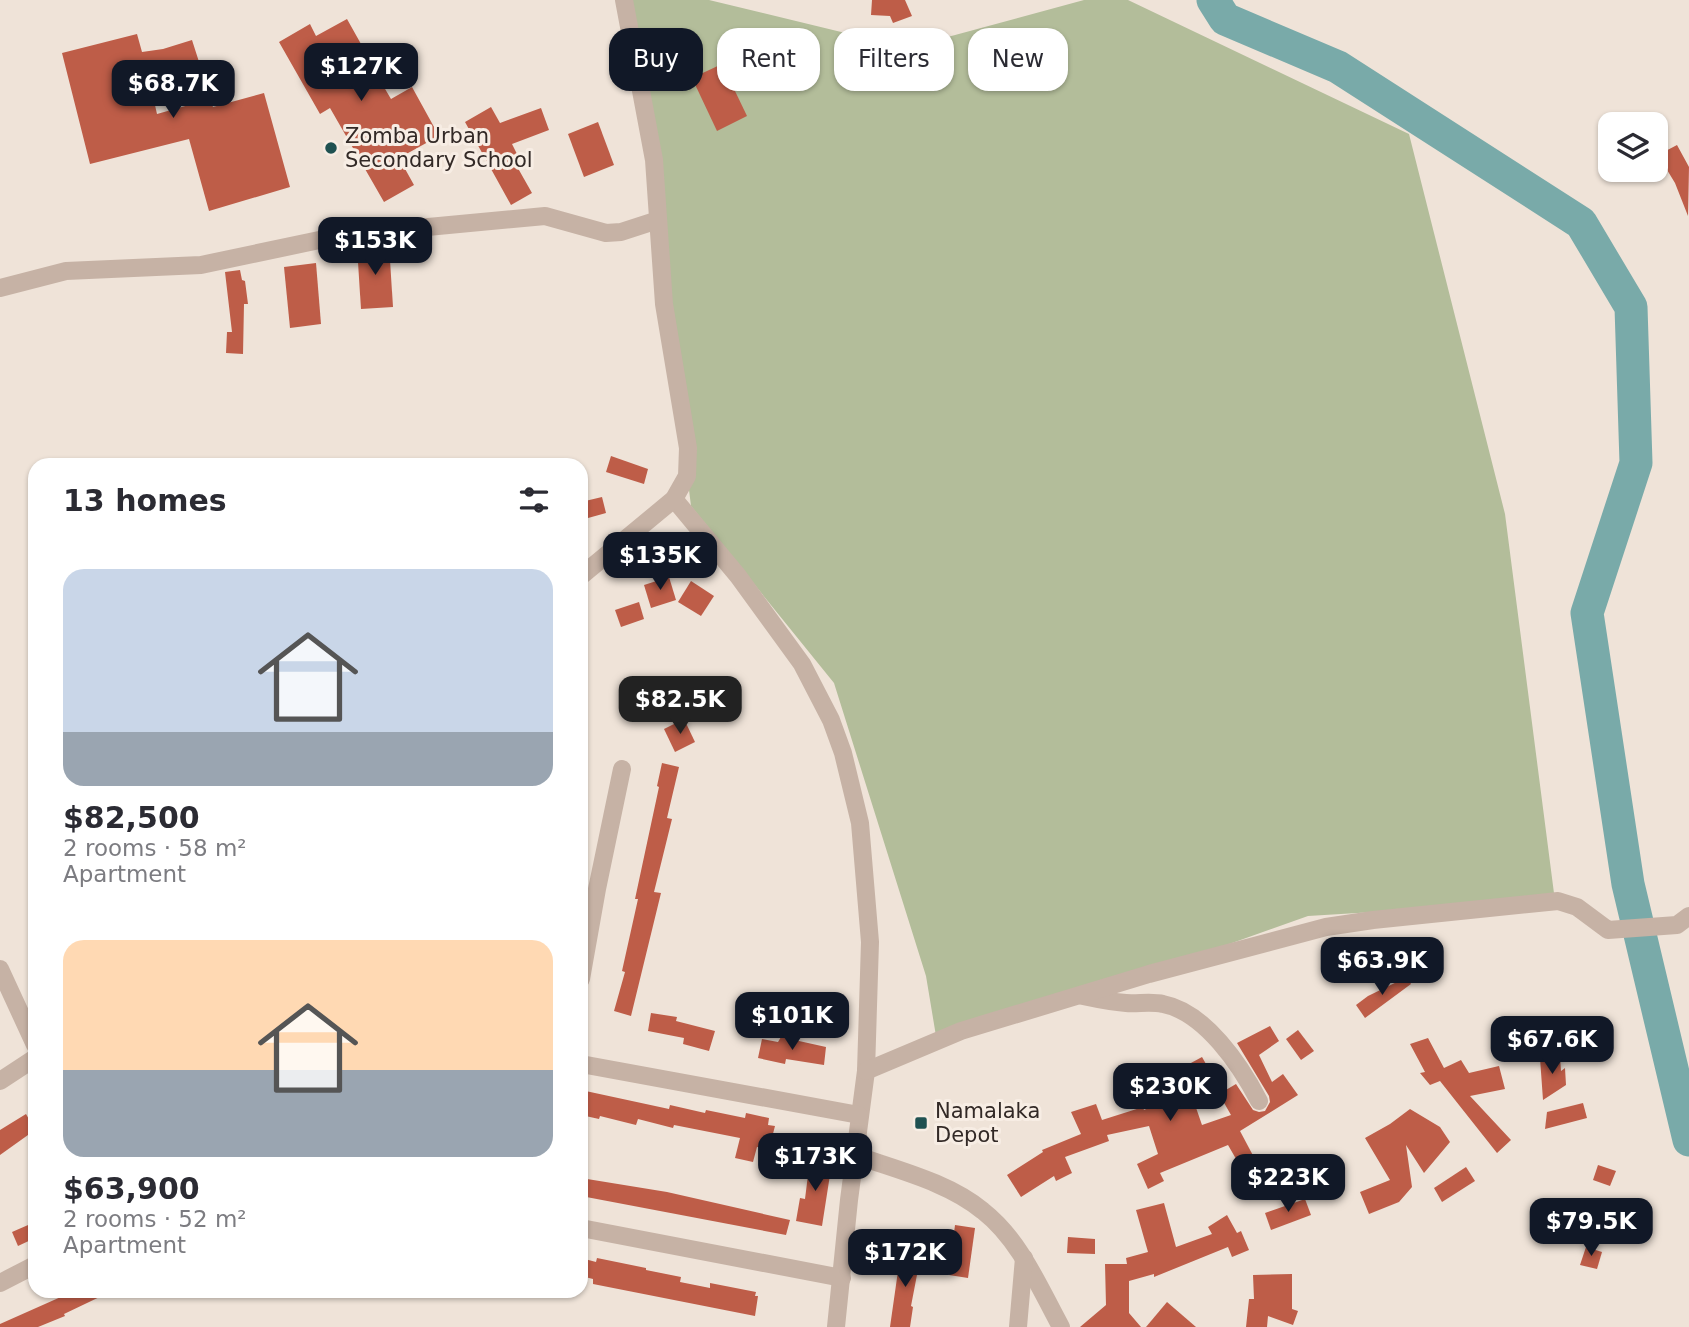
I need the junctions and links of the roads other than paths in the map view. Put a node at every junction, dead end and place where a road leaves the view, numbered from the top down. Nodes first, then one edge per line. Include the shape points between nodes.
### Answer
1 (624, 0) edge
2 (658, 220) junction
3 (0, 288) edge
4 (674, 499) junction
5 (588, 570) edge
6 (622, 769) dead end
7 (589, 888) edge
8 (1683, 920) edge
9 (0, 969) edge
10 (1080, 995) junction
11 (28, 1030) edge
12 (28, 1063) edge
13 (588, 1065) edge
14 (866, 1071) junction
15 (0, 1081) edge
16 (1259, 1101) dead end
17 (859, 1115) junction
18 (855, 1154) junction
19 (588, 1229) edge
20 (1024, 1258) junction
21 (28, 1269) edge
22 (842, 1278) junction
23 (0, 1283) edge
24 (836, 1327) edge
25 (1018, 1327) edge
26 (1061, 1327) edge

1 - 2 street via 654,160
2 - 3 street via 606,233 545,216 343,235 201,265 66,271
2 - 4 street via 664,304 688,457 687,476
4 - 5 street
4 - 14 street via 802,664 843,753 860,823 869,912
6 - 7 street
8 - 10 street via 1608,930 1558,901 1373,919 1326,927
9 - 11 street
10 - 14 street via 961,1031
10 - 16 street via 1164,1004 1179,1010 1231,1054
12 - 15 street
13 - 17 street
14 - 17 street
17 - 18 street
18 - 20 street via 968,1201 996,1222
18 - 22 street
19 - 22 street
20 - 25 street
20 - 26 street
21 - 23 street
22 - 24 street

